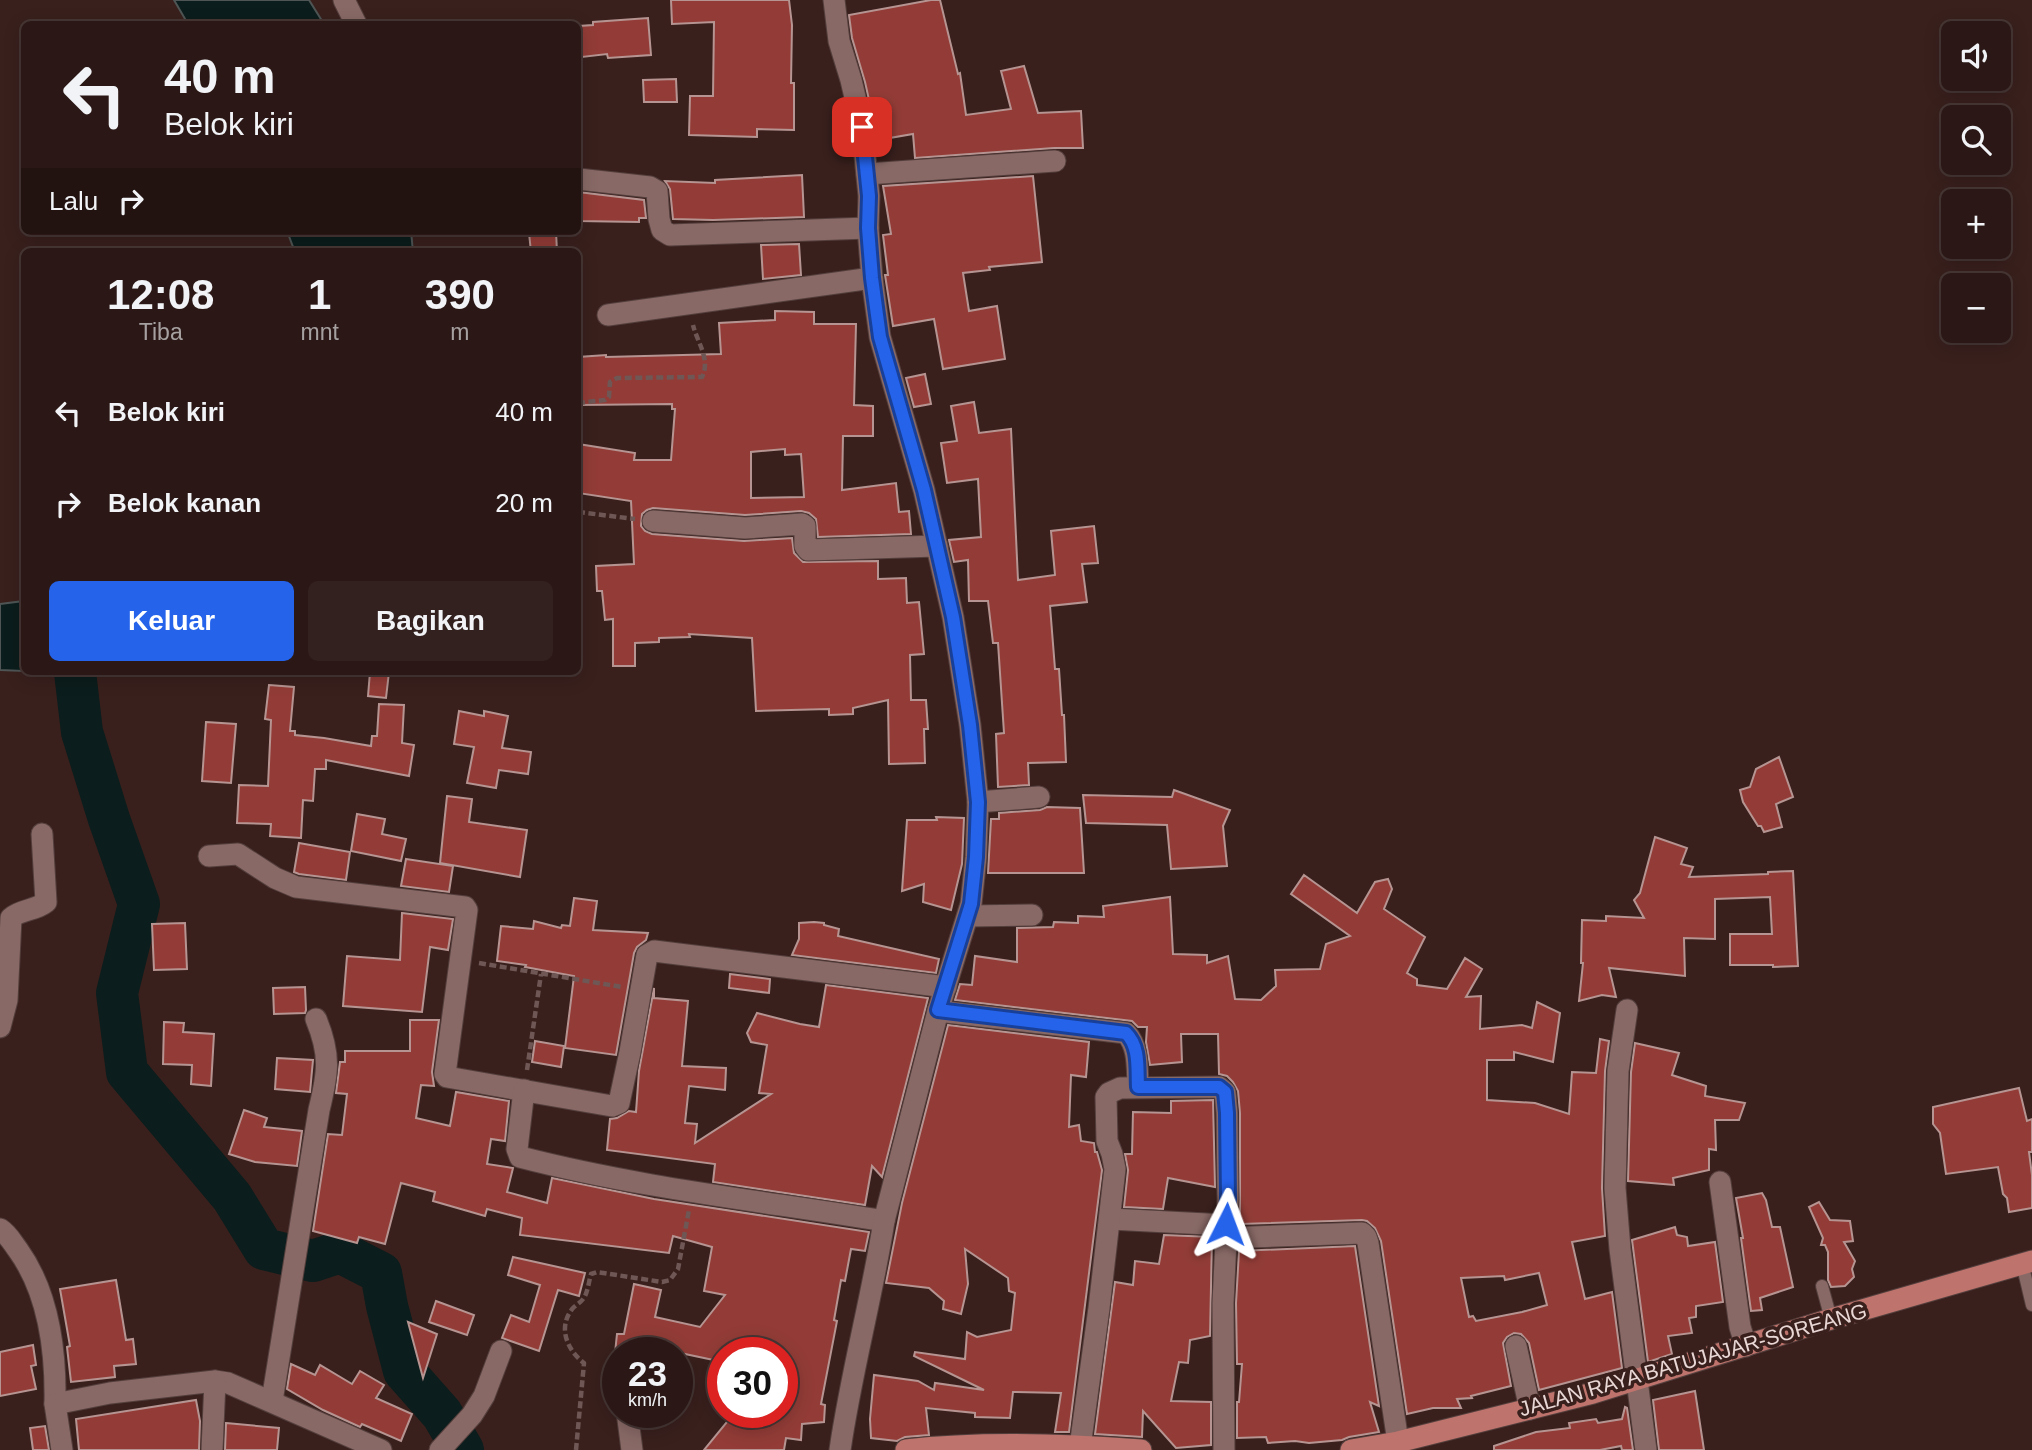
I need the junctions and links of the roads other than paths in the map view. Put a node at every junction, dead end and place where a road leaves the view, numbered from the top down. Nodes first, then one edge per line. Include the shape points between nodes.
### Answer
1 (344, 0) edge
2 (834, 0) edge
3 (354, 21) edge
4 (1055, 161) dead end
5 (867, 174) junction
6 (581, 179) edge
7 (868, 228) junction
8 (872, 278) junction
9 (608, 315) dead end
10 (653, 521) road end
11 (937, 546) junction
12 (1039, 797) dead end
13 (978, 802) junction
14 (43, 834) dead end
15 (209, 856) dead end
16 (1032, 915) dead end
17 (968, 916) junction
18 (946, 987) junction
19 (938, 1010) junction
20 (1626, 1010) dead end
21 (316, 1019) dead end
22 (0, 1027) edge
23 (1138, 1087) junction
24 (524, 1090) junction
25 (1720, 1182) dead end
26 (1110, 1219) junction
27 (884, 1221) junction
28 (0, 1229) edge
29 (1226, 1231) junction
30 (2027, 1262) edge
31 (1822, 1286) dead end
32 (2032, 1305) edge
33 (1831, 1319) junction
34 (1516, 1346) dead end
35 (1746, 1346) junction
36 (501, 1351) dead end
37 (1638, 1380) junction
38 (215, 1381) junction
39 (272, 1401) junction
40 (55, 1404) junction
41 (1530, 1409) junction
42 (629, 1428) edge
43 (1398, 1442) junction
44 (445, 1444) edge
45 (1080, 1447) junction
46 (62, 1450) edge
47 (212, 1450) edge
48 (381, 1450) edge
49 (632, 1450) edge
50 (840, 1450) edge
51 (906, 1450) edge
52 (1141, 1450) edge
53 (1224, 1450) edge
54 (1351, 1450) edge
55 (1646, 1450) edge

1 - 3 street
2 - 5 street via 839,41 862,127
4 - 5 street
5 - 7 street
6 - 7 street via 657,191 662,230 670,234
7 - 8 street
8 - 9 street
8 - 11 street via 880,337
10 - 11 street via 745,528 802,524 808,550
11 - 13 street via 963,672
12 - 13 street
13 - 17 street
14 - 22 street via 46,902 11,918 7,1000
15 - 24 street via 238,854 296,887 462,906 467,910 445,1074
16 - 17 street
17 - 18 street
18 - 19 street
18 - 24 street via 654,951 647,955 619,1103 612,1106
19 - 23 street via 1126,1033 1137,1056
19 - 27 street
20 - 37 street via 1618,1071 1615,1188
21 - 39 street via 324,1040 327,1080
23 - 26 street via 1120,1088 1106,1097 1107,1141 1115,1170
23 - 29 street via 1219,1087 1225,1092
24 - 27 street via 520,1157 692,1192
25 - 35 street
26 - 29 street
26 - 45 street
27 - 50 street
28 - 40 street via 22,1256 41,1294 56,1371
29 - 43 street via 1364,1234
29 - 53 street
30 - 32 lane
30 - 33 highway, JALAN RAYA BATUJAJAR-SOREANG
31 - 33 lane
33 - 35 highway, JALAN RAYA BATUJAJAR-SOREANG
34 - 41 street
35 - 37 highway, JALAN RAYA BATUJAJAR-SOREANG
36 - 44 street via 484,1396
37 - 41 highway, JALAN RAYA BATUJAJAR-SOREANG
37 - 55 street
38 - 39 street
38 - 40 street
38 - 47 street
39 - 48 street
40 - 46 street
41 - 43 highway, JALAN RAYA BATUJAJAR-SOREANG
42 - 49 street
43 - 54 highway, JALAN RAYA BATUJAJAR-SOREANG
45 - 51 highway via 982,1445
45 - 52 highway

